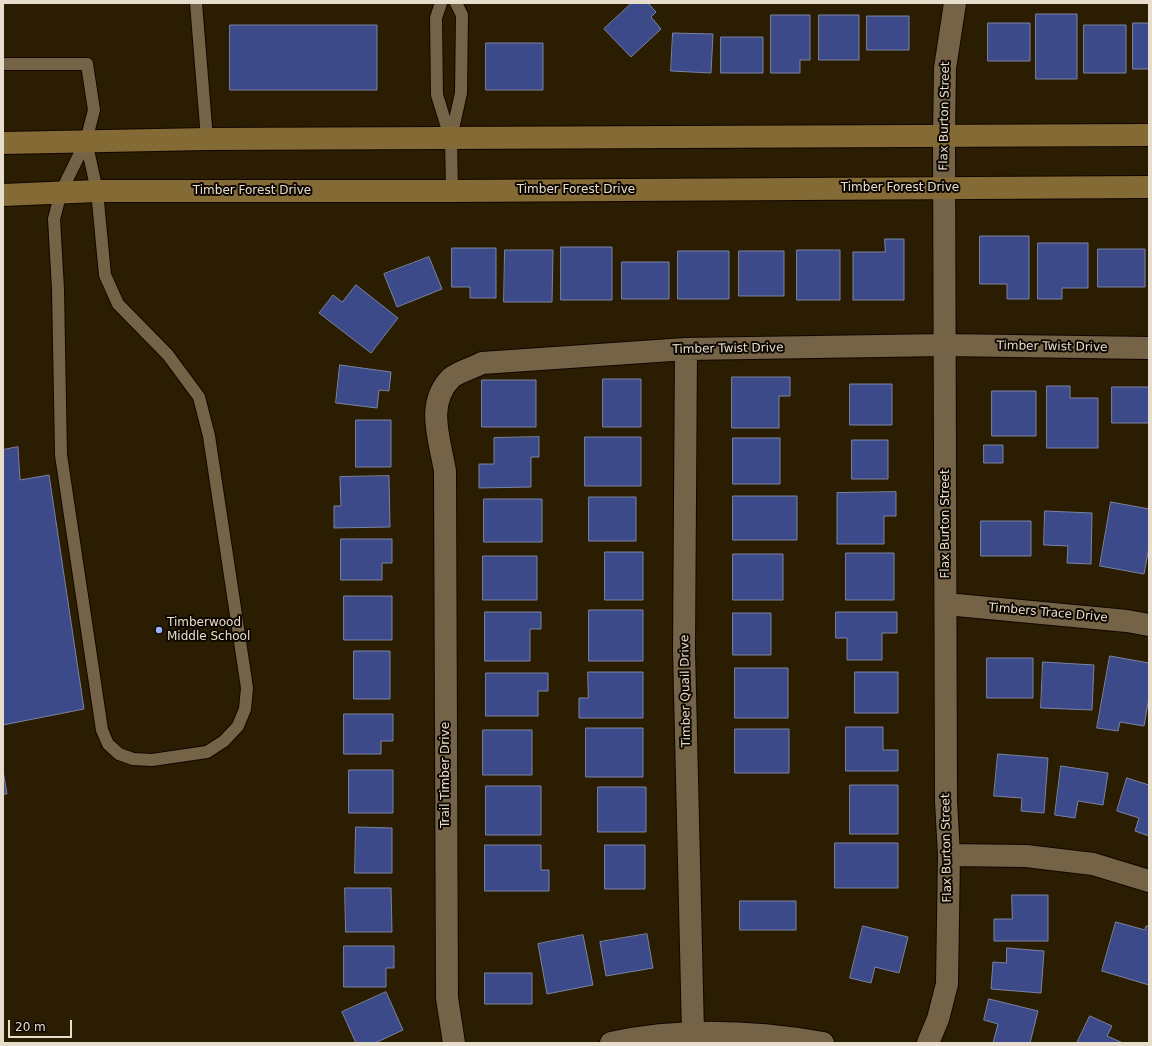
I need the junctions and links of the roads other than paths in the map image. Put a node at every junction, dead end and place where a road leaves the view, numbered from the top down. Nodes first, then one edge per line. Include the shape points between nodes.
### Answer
1 (196, 3) edge
2 (441, 3) edge
3 (456, 3) edge
4 (955, 3) edge
5 (3, 64) edge
6 (1149, 135) edge
7 (944, 136) junction
8 (451, 138) junction
9 (207, 139) junction
10 (86, 141) junction
11 (3, 143) edge
12 (1149, 187) edge
13 (944, 188) junction
14 (97, 191) junction
15 (452, 191) junction
16 (61, 192) junction
17 (3, 195) edge
18 (944, 345) junction
19 (1149, 348) edge
20 (686, 349) junction
21 (445, 513) joint
22 (946, 604) junction
23 (1149, 625) edge
24 (949, 855) junction
25 (1149, 882) edge
26 (693, 1033) junction
27 (453, 1040) edge
28 (611, 1043) edge
29 (823, 1043) edge
30 (928, 1043) edge

1 - 9 lane
2 - 8 lane via 436,18 437,95
3 - 8 lane via 462,16 462,93
4 - 7 street, Flax Burton Street via 945,68
5 - 10 lane via 87,64 94,110
6 - 7 main road
7 - 8 main road
7 - 13 street, Flax Burton Street
8 - 9 main road
8 - 15 lane
9 - 10 main road
10 - 11 main road
10 - 14 lane
10 - 16 lane
12 - 13 main road, Timber Forest Drive
13 - 15 main road, Timber Forest Drive
13 - 18 street, Flax Burton Street
14 - 15 main road, Timber Forest Drive
14 - 16 main road, Timber Forest Drive
14 - 16 lane via 104,275 118,304 168,355 199,397 209,436 247,688 245,709 238,726 224,741 207,752 152,760 133,759 119,754 108,744 102,730 61,455 54,219
16 - 17 main road, Timber Forest Drive
18 - 19 street, Timber Twist Drive
18 - 20 street, Timber Twist Drive
18 - 22 street, Flax Burton Street
20 - 21 street, Timber Twist Drive via 482,363 452,378 441,392 435,412 445,470
20 - 26 street, Timber Quail Drive via 684,650
21 - 27 street, Trail Timber Drive via 447,998
22 - 23 street, Timbers Trace Drive
22 - 24 street, Flax Burton Street via 946,801
24 - 25 street via 1026,856 1093,864
24 - 30 street, Flax Burton Street via 947,984 938,1019
26 - 28 street via 648,1036
26 - 29 street via 748,1034

